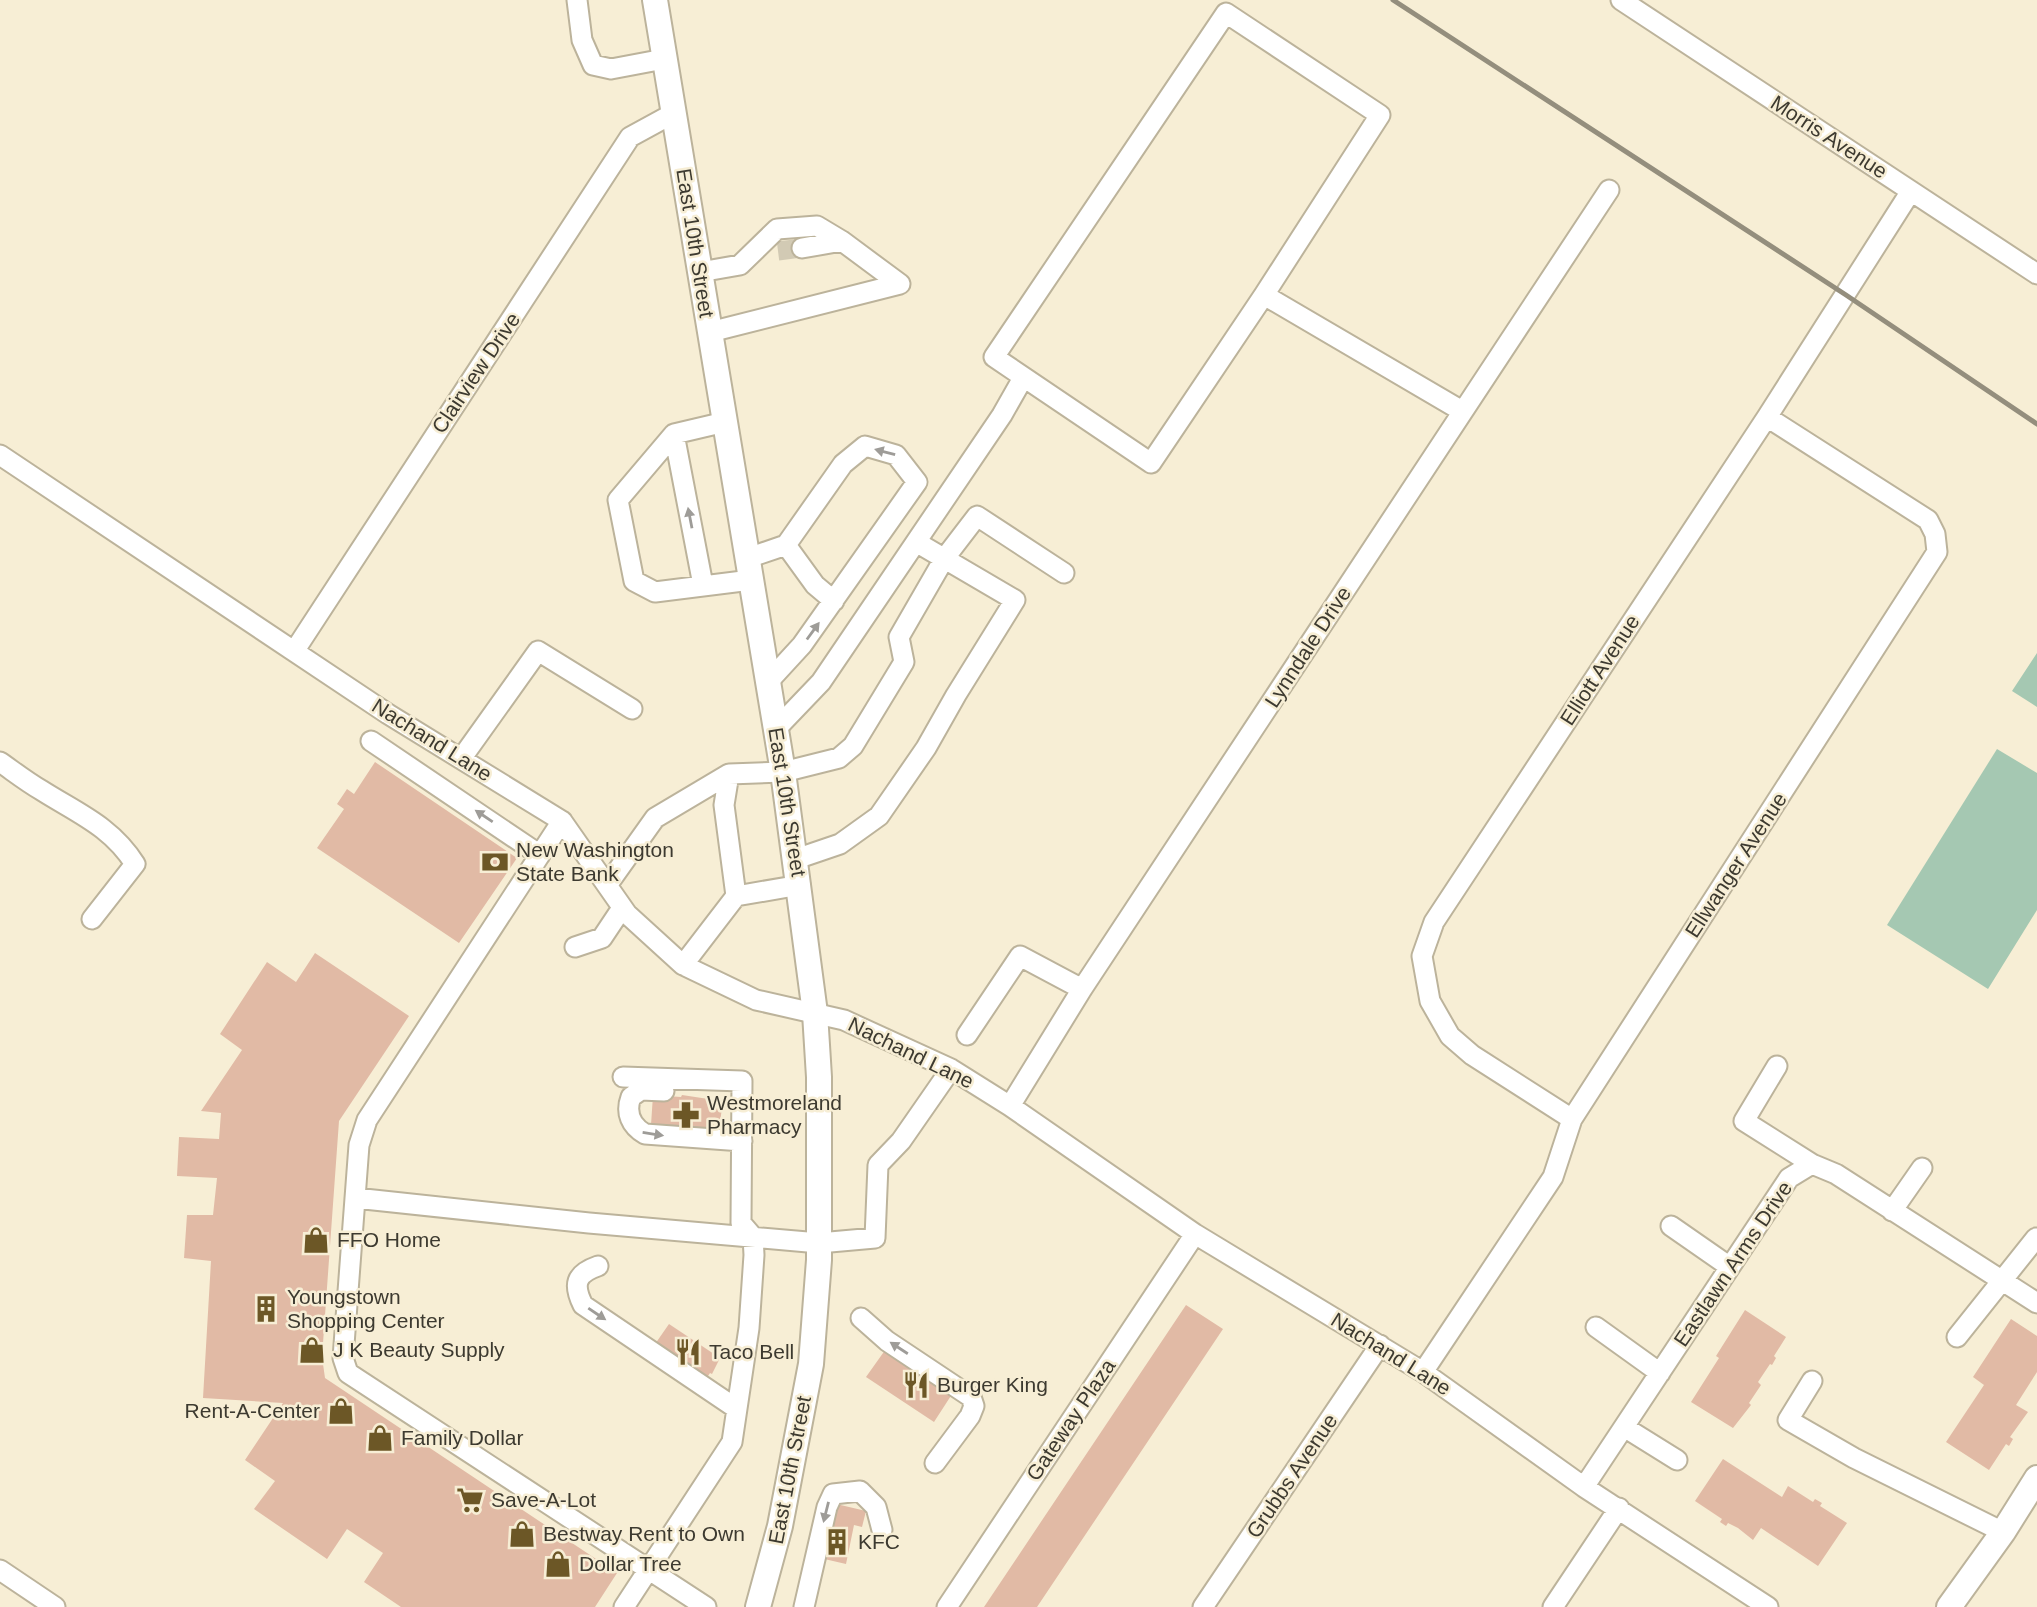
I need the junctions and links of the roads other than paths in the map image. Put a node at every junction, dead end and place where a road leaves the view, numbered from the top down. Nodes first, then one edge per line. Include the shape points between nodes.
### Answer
1 (577, 0) edge
2 (655, 0) edge
3 (1621, 0) edge
4 (664, 59) junction
5 (674, 113) junction
6 (1609, 190) dead end
7 (1911, 191) junction
8 (842, 241) junction
9 (802, 248) tunnel mouth
10 (778, 251) tunnel mouth
11 (751, 254) junction
12 (700, 272) junction
13 (2037, 274) edge
14 (1264, 295) junction
15 (710, 332) junction
16 (1023, 378) junction
17 (1462, 411) junction
18 (1767, 417) junction
19 (725, 422) junction
20 (674, 434) junction
21 (0, 455) edge
22 (916, 542) junction
23 (786, 545) junction
24 (944, 559) junction
25 (749, 569) junction
26 (1064, 573) dead end
27 (703, 585) junction
28 (834, 601) junction
29 (295, 650) junction
30 (768, 682) junction
31 (632, 709) dead end
32 (776, 729) junction
33 (371, 741) dead end
34 (461, 759) junction
35 (0, 762) edge
36 (783, 772) junction
37 (729, 774) junction
38 (562, 821) junction
39 (540, 855) junction
40 (796, 859) junction
41 (608, 884) junction
42 (800, 885) junction
43 (736, 896) junction
44 (627, 914) junction
45 (92, 919) dead end
46 (575, 947) dead end
47 (683, 965) junction
48 (1082, 989) junction
49 (815, 1013) junction
50 (967, 1035) dead end
51 (1777, 1066) dead end
52 (951, 1069) junction
53 (623, 1077) dead end
54 (742, 1092) junction
55 (1010, 1106) junction
56 (1572, 1119) junction
57 (742, 1141) junction
58 (1812, 1164) junction
59 (1922, 1168) dead end
60 (355, 1198) junction
61 (1892, 1211) junction
62 (1671, 1226) dead end
63 (1195, 1234) junction
64 (753, 1237) junction
65 (2036, 1238) edge
66 (819, 1243) junction
67 (598, 1266) dead end
68 (1730, 1267) junction
69 (2001, 1280) junction
70 (2037, 1303) edge
71 (861, 1318) dead end
72 (1595, 1327) dead end
73 (1957, 1337) dead end
74 (1380, 1345) junction
75 (1423, 1372) junction
76 (1660, 1373) junction
77 (1812, 1381) dead end
78 (737, 1409) junction
79 (1624, 1427) junction
80 (1677, 1460) dead end
81 (935, 1463) dead end
82 (2037, 1478) edge
83 (1584, 1487) junction
84 (1619, 1508) junction
85 (882, 1530) dead end
86 (2003, 1532) junction
87 (0, 1570) edge
88 (649, 1570) junction
89 (55, 1607) edge
90 (624, 1607) edge
91 (706, 1607) edge
92 (758, 1607) edge
93 (804, 1607) edge
94 (947, 1607) edge
95 (1203, 1607) edge
96 (1553, 1607) edge
97 (1769, 1607) edge
98 (1949, 1607) edge

1 - 4 street via 582,40 593,65 611,69
2 - 4 main road, East 10th Street
3 - 7 street, Morris Avenue
4 - 5 main road, East 10th Street
5 - 12 main road, East 10th Street
5 - 29 street, Clairview Drive via 630,137
6 - 17 street, Lynndale Drive
7 - 13 street, Morris Avenue
7 - 18 street, Elliott Avenue
8 - 9 street
8 - 11 street via 817,226 777,229
8 - 15 street via 900,284
10 - 11 street
11 - 12 street via 740,265
12 - 15 main road, East 10th Street
14 - 16 street via 1151,463
14 - 16 street via 1380,115 1226,13 994,357
14 - 17 street
15 - 19 main road, East 10th Street
16 - 22 street
17 - 48 street, Lynndale Drive
18 - 56 street, Elliott Avenue via 1434,922 1422,956 1430,1001 1450,1036
18 - 56 street, Ellwanger Avenue via 1928,520 1937,552
19 - 20 street
19 - 25 main road, East 10th Street
27 -> 20 street
20 - 27 street via 618,500 634,581 655,592
21 - 29 street, Nachand Lane
22 - 24 street
22 - 32 street via 821,682
23 - 25 street
23 - 28 street via 815,585
28 -> 23 street via 917,482 896,454 865,446 843,464
24 - 26 street via 977,516
24 - 36 street via 900,637 904,662 853,746 839,758
24 - 40 street via 1015,600 926,748 879,816 840,844
25 - 27 street
25 - 30 main road, East 10th Street
30 -> 28 street via 803,645
29 - 34 street, Nachand Lane
30 - 32 main road, East 10th Street
31 - 34 street via 538,651
32 - 36 main road, East 10th Street
39 -> 33 street
34 - 38 street, Nachand Lane
35 - 45 street via 88,816 122,845 135,864
36 - 37 street
36 - 40 main road, East 10th Street
37 - 41 street via 655,818
37 - 43 street via 724,805
38 - 39 street
38 - 41 street, Nachand Lane
39 - 60 street via 367,1120 359,1145
40 - 42 main road, East 10th Street
41 - 44 street, Nachand Lane
42 - 43 street
42 - 49 main road, East 10th Street
43 - 47 street
44 - 46 street via 618,914 602,938
44 - 47 street, Nachand Lane
47 - 49 street, Nachand Lane via 756,1000
48 - 50 street via 1020,956
48 - 55 street, Lynndale Drive
49 - 52 street, Nachand Lane via 844,1020
49 - 66 main road, East 10th Street
51 - 58 street via 1744,1121
52 - 55 street, Nachand Lane
52 - 66 street via 901,1141 878,1165 875,1238
53 - 54 street via 742,1081
54 - 57 street
54 -> 57 street via 641,1090 631,1097 628,1112 635,1128 645,1134
55 - 63 street, Nachand Lane
56 - 75 street, Ellwanger Avenue via 1553,1177
57 - 64 street via 741,1223
58 - 61 street, Eastlawn Arms Drive via 1836,1174
58 - 68 street, Eastlawn Arms Drive via 1789,1178
59 - 61 street
60 - 64 street
60 - 88 street via 343,1358 348,1373
61 - 69 street, Eastlawn Arms Drive
62 - 68 street
63 - 74 street, Nachand Lane
63 - 94 street, Gateway Plaza
64 - 66 street
64 - 78 street via 749,1328
65 - 69 street
66 - 92 main road, East 10th Street via 811,1364 780,1526
67 -> 78 street via 586,1270 577,1284 583,1306
68 - 76 street, Eastlawn Arms Drive
69 - 70 street, Eastlawn Arms Drive
69 - 73 street
81 -> 71 street via 970,1416 971,1397 887,1341
72 - 76 street
74 - 75 street, Nachand Lane
74 - 95 street, Grubbs Avenue
75 - 83 street, Nachand Lane
76 - 79 street, Eastlawn Arms Drive
77 - 86 street via 1788,1420
78 - 88 street via 732,1442
79 - 80 street
79 - 83 street, Eastlawn Arms Drive
82 - 86 main road
83 - 84 street, Nachand Lane
84 - 96 street
84 - 97 street, Nachand Lane
85 -> 93 street via 876,1507 860,1491 833,1494
86 - 98 main road
87 - 89 street
88 - 90 street
88 - 91 street

